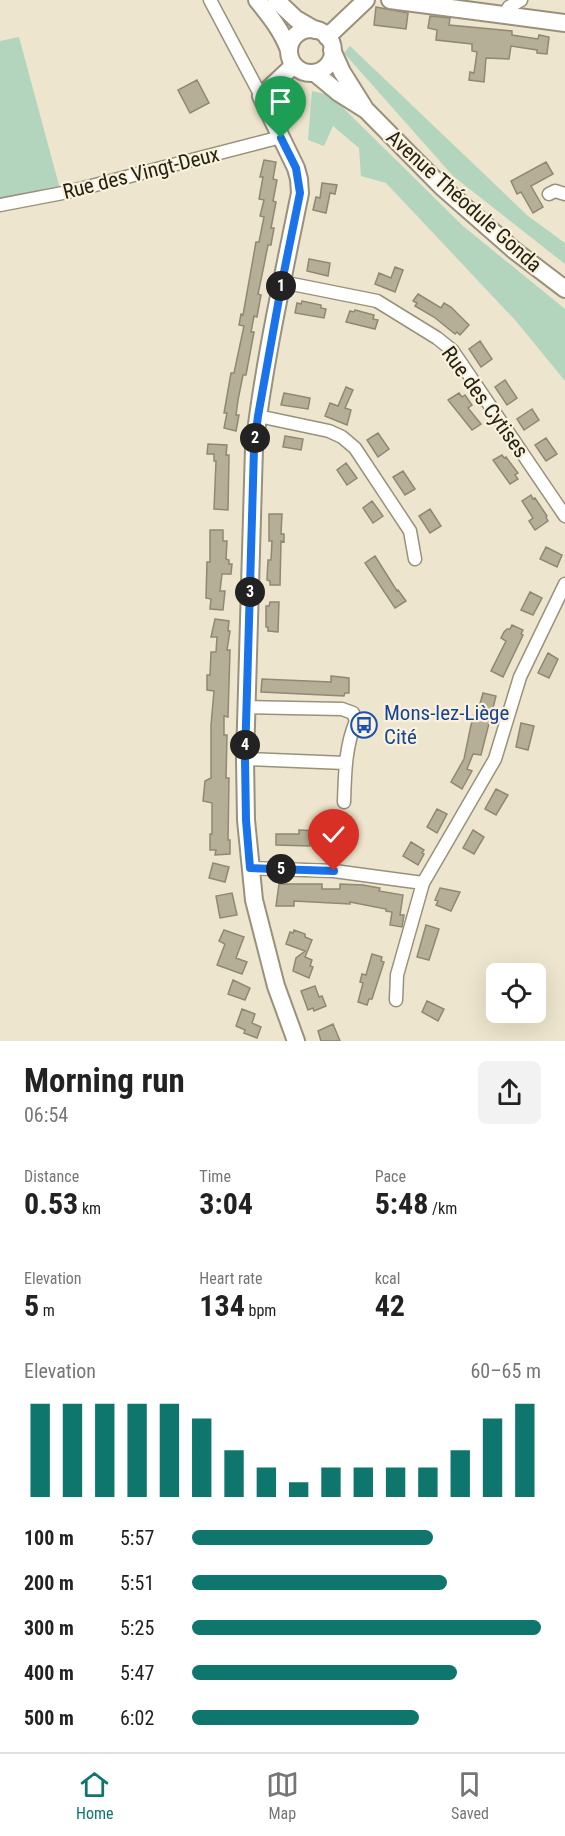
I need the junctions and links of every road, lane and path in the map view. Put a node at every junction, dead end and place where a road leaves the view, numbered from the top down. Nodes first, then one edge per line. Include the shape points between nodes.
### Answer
1 (210, 0) edge
2 (257, 0) edge
3 (276, 0) edge
4 (366, 0) edge
5 (390, 0) edge
6 (521, 0) edge
7 (504, 15) junction
8 (565, 23) edge
9 (325, 39) junction
10 (291, 58) junction
11 (315, 73) junction
12 (261, 96) junction
13 (366, 110) junction
14 (281, 138) junction
15 (549, 194) dead end
16 (565, 194) edge
17 (0, 205) edge
18 (282, 282) junction
19 (565, 289) edge
20 (258, 416) junction
21 (565, 516) edge
22 (415, 559) dead end
23 (565, 584) edge
24 (562, 600) edge
25 (247, 707) junction
26 (245, 759) junction
27 (345, 763) junction
28 (344, 802) dead end
29 (250, 868) junction
30 (423, 883) junction
31 (396, 1000) dead end
32 (296, 1041) edge

1 - 12 street
2 - 10 street via 285,40
3 - 9 street
4 - 9 street
5 - 7 street
6 - 7 street
7 - 8 street
9 - 10 street via 303,31 297,34 290,44
9 - 11 street via 330,62
9 - 13 street, Avenue Théodule Gonda
10 - 11 street via 304,72
10 - 12 street via 278,80
11 - 13 street, Avenue Théodule Gonda
12 - 14 street
13 - 19 street, Avenue Théodule Gonda via 442,187
14 - 17 street, Rue des Vingt-Deux via 68,192
14 - 18 street via 296,168 300,193
15 - 16 street
18 - 20 street
18 - 21 street, Rue des Cytises via 377,301 452,350
20 - 22 street via 329,431 355,448 410,531
20 - 25 street
23 - 24 street
24 - 30 street via 520,677 495,759
25 - 26 street
25 - 27 street via 353,713 356,721
26 - 27 street
26 - 29 street
27 - 28 street
29 - 30 street via 334,871
29 - 32 street via 276,986
30 - 31 street via 398,975

